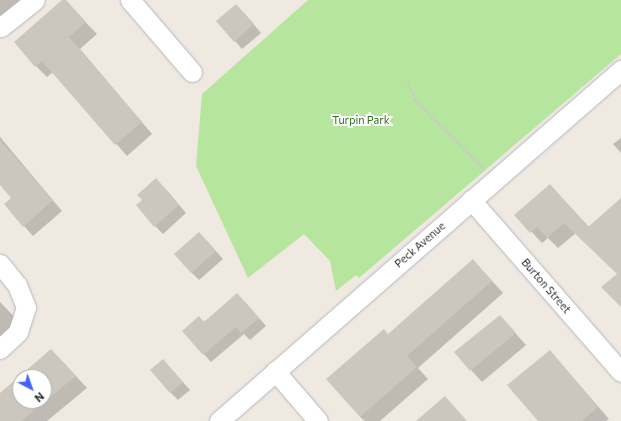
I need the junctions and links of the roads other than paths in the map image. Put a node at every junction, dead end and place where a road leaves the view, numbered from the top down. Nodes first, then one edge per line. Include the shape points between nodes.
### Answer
1 (35, 0) edge
2 (130, 0) edge
3 (2, 27) dead end
4 (621, 70) edge
5 (192, 72) dead end
6 (471, 200) junction
7 (0, 264) edge
8 (0, 349) edge
9 (275, 371) junction
10 (621, 372) edge
11 (219, 421) edge
12 (318, 421) edge

1 - 3 street
2 - 5 street
4 - 6 street, Peck Avenue
6 - 9 street, Peck Avenue
6 - 10 street, Burton Street
7 - 8 street via 17,285 26,307 18,332
9 - 11 street, Peck Avenue
9 - 12 street

